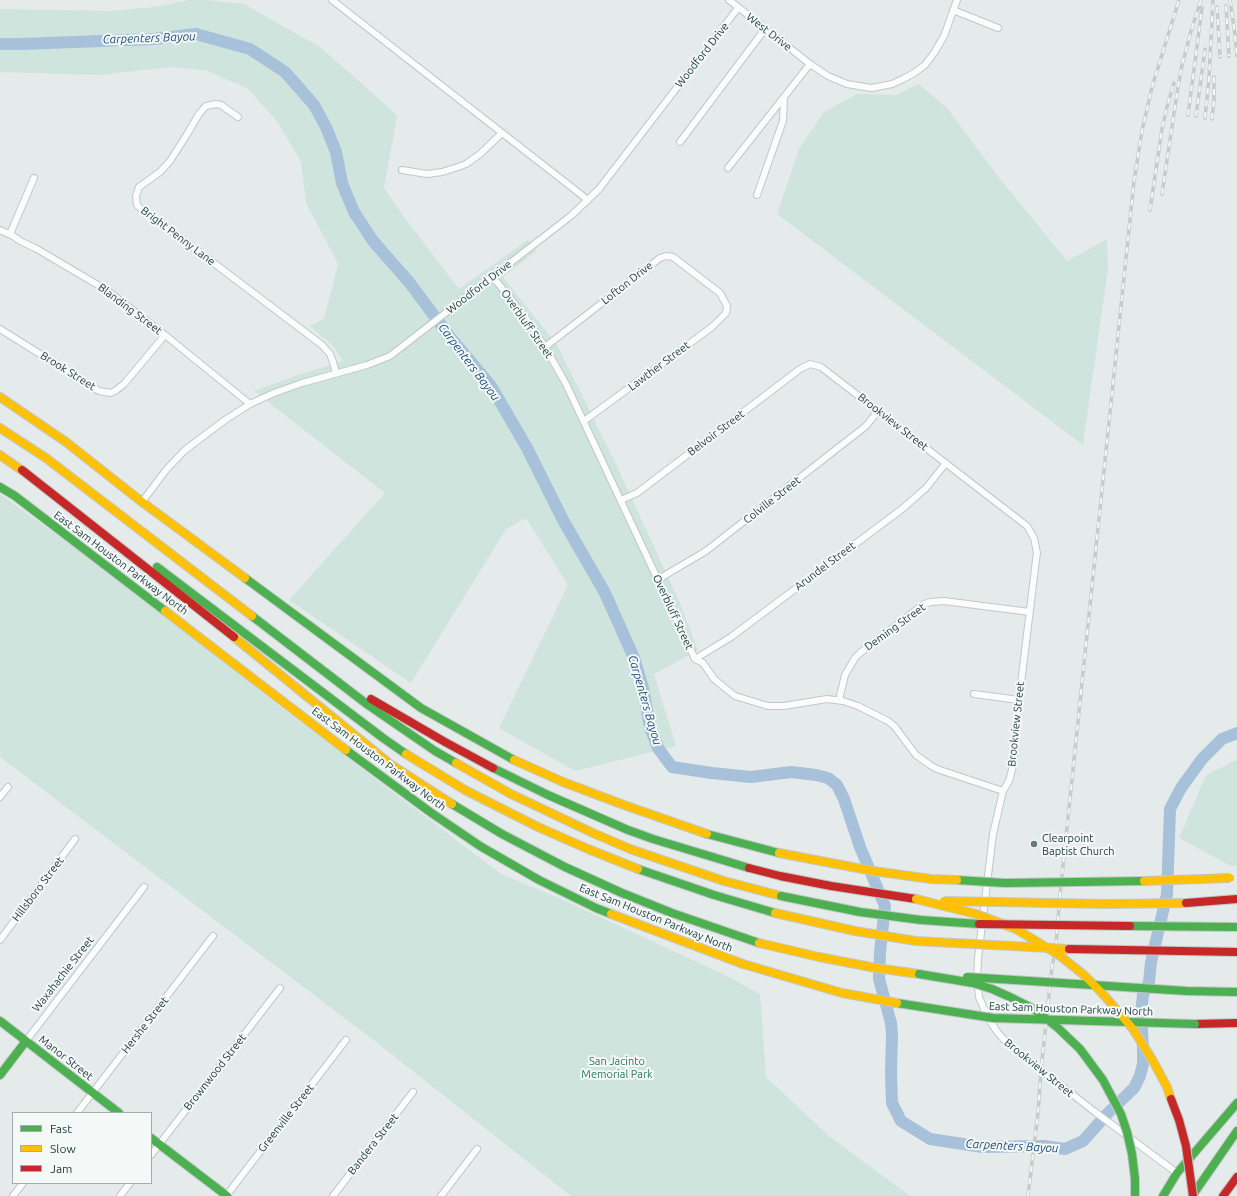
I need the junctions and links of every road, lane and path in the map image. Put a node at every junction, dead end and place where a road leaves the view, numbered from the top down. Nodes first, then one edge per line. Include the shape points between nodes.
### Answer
1 (332, 0) edge
2 (728, 0) edge
3 (957, 0) edge
4 (738, 8) junction
5 (953, 10) junction
6 (998, 28) dead end
7 (765, 29) junction
8 (810, 64) junction
9 (784, 97) junction
10 (238, 117) dead end
11 (502, 133) junction
12 (680, 142) dead end
13 (728, 168) dead end
14 (402, 170) dead end
15 (34, 178) dead end
16 (757, 195) dead end
17 (588, 200) junction
18 (0, 230) edge
19 (10, 234) junction
20 (493, 277) junction
21 (727, 306) joint
22 (0, 329) edge
23 (165, 335) junction
24 (545, 347) junction
25 (810, 364) joint
26 (336, 373) junction
27 (0, 397) edge
28 (250, 404) junction
29 (878, 411) junction
30 (584, 421) junction
31 (0, 428) edge
32 (0, 455) edge
33 (946, 463) junction
34 (22, 470) junction
35 (0, 487) edge
36 (621, 500) junction
37 (142, 502) junction
38 (658, 580) junction
39 (1030, 612) junction
40 (303, 656) junction
41 (695, 659) junction
42 (974, 694) dead end
43 (839, 700) junction
44 (1018, 700) junction
45 (8, 787) dead end
46 (1003, 791) junction
47 (0, 797) edge
48 (75, 839) dead end
49 (1234, 878) edge
50 (144, 888) dead end
51 (916, 899) junction
52 (1237, 899) edge
53 (1237, 927) edge
54 (213, 936) dead end
55 (0, 940) edge
56 (1237, 952) edge
57 (919, 974) junction
58 (280, 988) dead end
59 (1237, 992) edge
60 (0, 1021) edge
61 (1236, 1024) edge
62 (346, 1040) dead end
63 (26, 1041) junction
64 (0, 1075) edge
65 (413, 1092) dead end
66 (93, 1093) junction
67 (1237, 1103) edge
68 (78, 1112) edge
69 (118, 1112) edge
70 (1237, 1131) edge
71 (152, 1139) edge
72 (160, 1144) junction
73 (477, 1149) dead end
74 (152, 1154) edge
75 (1177, 1174) junction
76 (1237, 1178) edge
77 (22, 1184) edge
78 (129, 1184) edge
79 (1170, 1184) junction
80 (13, 1196) edge
81 (120, 1196) edge
82 (226, 1196) edge
83 (333, 1196) edge
84 (441, 1196) edge
85 (1135, 1196) edge
86 (1158, 1196) edge
87 (1163, 1196) edge
88 (1193, 1196) edge
89 (1223, 1196) edge

1 - 11 street
2 - 4 street, West Drive
3 - 5 street, West Drive
4 - 7 street, West Drive
4 - 17 street, Woodford Drive
5 - 6 street
5 - 8 street, West Drive via 944,36 928,61 914,74 892,84 871,88 847,84
7 - 8 street, West Drive
7 - 12 street
8 - 9 street
9 - 13 street
9 - 16 street via 782,121
10 - 26 street, Bright Penny Lane via 221,105 206,106 170,161 140,187 136,196 137,205 322,345 330,354
11 - 14 street via 480,154 458,167 427,174
11 - 17 street
15 - 19 street
17 - 20 street, Woodford Drive
18 - 19 street, Blanding Street
19 - 23 street, Blanding Street via 108,291
20 - 24 street, Overbluff Street
20 - 26 street, Woodford Drive via 390,356
21 - 24 street, Lofton Drive via 720,292 673,257 666,256 660,258
21 - 30 street, Lawther Street via 726,313 712,327
22 - 23 street, Brook Street via 99,391 110,393 124,384
23 - 28 street, Blanding Street
24 - 30 street, Overbluff Street
25 - 29 street, Brookview Street via 821,367
25 - 36 street, Belvoir Street via 637,493
26 - 28 street, Woodford Drive via 274,393
27 - 37 main road via 66,442
28 - 37 street, Woodford Drive via 185,450
29 - 33 street, Brookview Street
29 - 38 street, Colville Street via 866,426 706,551
30 - 36 street, Overbluff Street
31 - 40 main road via 46,458
32 - 34 main road, East Sam Houston Parkway North
33 - 39 street, Brookview Street via 1031,531 1037,552
33 - 41 street, Arundel Street via 926,488 902,509 731,637
34 - 56 main road, East Sam Houston Parkway North, bridge via 118,538 383,738 438,774 495,806 588,849 646,872 775,913 855,931 916,941 1069,949
34 - 57 main road via 390,764 502,834 565,867 672,913 767,944 851,964
35 - 61 main road, East Sam Houston Parkway North, bridge via 430,812 480,846 539,880 596,908 743,964 842,993 900,1004 1019,1020
36 - 38 street, Overbluff Street
37 - 49 main road, bridge via 421,708 508,757 624,806 705,833 779,853 931,879 1005,883
38 - 41 street, Overbluff Street
39 - 43 street, Deming Street via 944,601 924,604 855,658 845,676
39 - 44 street, Brookview Street
40 - 51 main road via 398,716 495,769 628,830 780,876
40 - 53 main road, bridge via 435,751 511,794 630,849 724,881 781,896 915,920 1012,925
41 - 43 street, Overbluff Street via 703,663 714,679 735,696 752,702 776,706 826,699
42 - 44 street
43 - 46 street, Overbluff Street via 862,707 888,721 916,755 937,769
44 - 46 street, Brookview Street via 1013,766
45 - 47 street
46 - 75 street, Brookview Street via 993,834 978,958 979,997 988,1018 1008,1044
48 - 55 street, Hillsboro Street
50 - 63 street, Waxahachie Street
51 - 52 main road, bridge via 1105,904 1194,903
51 - 88 main road, bridge via 976,914 1022,933 1059,955 1104,994 1133,1029 1167,1087 1186,1146
54 - 66 street, Hershe Street
57 - 59 main road, bridge via 1187,992
57 - 85 main road, bridge via 973,983 1010,997 1043,1016 1080,1049 1103,1080 1121,1114 1132,1154
58 - 72 street, Brownwood Street
60 - 63 main road, Manor Street
62 - 82 street, Greenville Street
63 - 64 main road, Waxahachie Street
63 - 66 main road, Manor Street
65 - 83 street, Bandera Street
66 - 68 street, Hershe Street
66 - 69 main road, Manor Street
67 - 75 main road
70 - 88 main road
71 - 72 main road
72 - 74 street, Brownwood Street
72 - 82 main road
73 - 84 street
75 - 79 main road
76 - 89 main road
77 - 80 street
78 - 81 street
79 - 86 main road
79 - 87 main road

